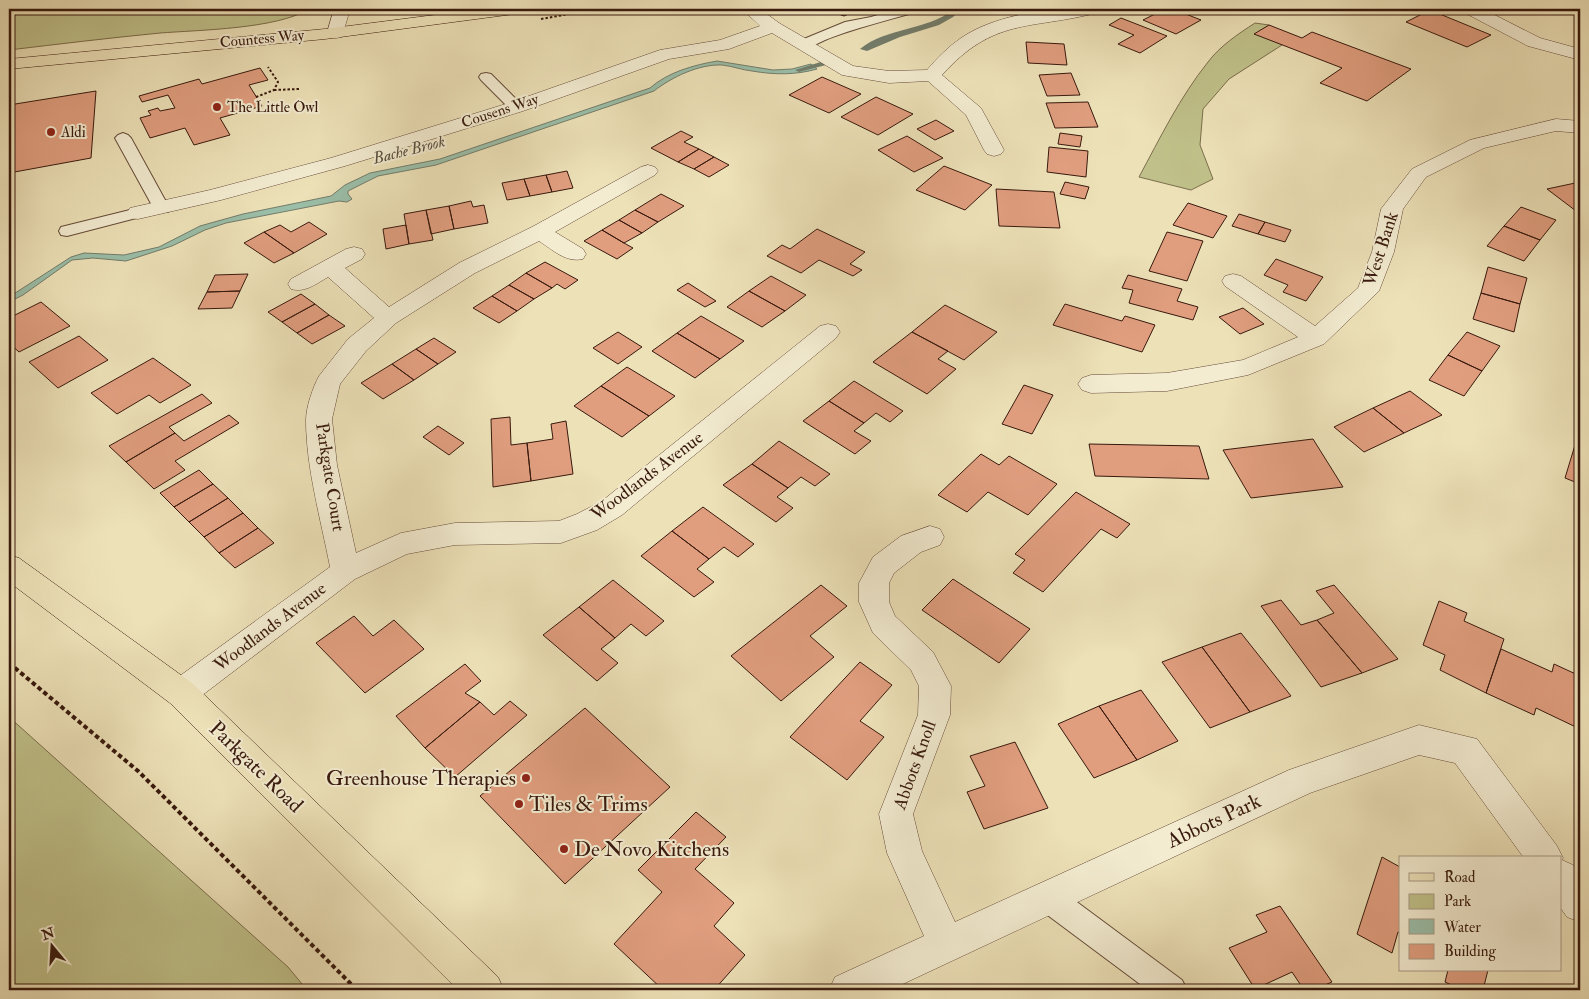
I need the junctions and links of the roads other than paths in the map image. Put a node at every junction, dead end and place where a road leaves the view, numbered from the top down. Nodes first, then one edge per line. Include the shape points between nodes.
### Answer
1 (342, 9) edge
2 (514, 9) edge
3 (750, 9) edge
4 (911, 9) edge
5 (1090, 9) edge
6 (1471, 9) edge
7 (773, 27) junction
8 (336, 33) junction
9 (804, 44) junction
10 (1580, 55) edge
11 (9, 64) edge
12 (932, 75) junction
13 (486, 77) dead end
14 (516, 107) junction
15 (1580, 127) edge
16 (123, 138) dead end
17 (994, 150) dead end
18 (648, 171) dead end
19 (162, 209) junction
20 (138, 213) joint
21 (67, 231) dead end
22 (540, 232) junction
23 (354, 254) dead end
24 (575, 254) dead end
25 (330, 267) junction
26 (1234, 281) dead end
27 (299, 284) dead end
28 (388, 318) junction
29 (828, 332) dead end
30 (1316, 338) junction
31 (1091, 384) dead end
32 (930, 537) dead end
33 (9, 566) edge
34 (345, 570) junction
35 (181, 693) junction
36 (1544, 856) edge
37 (1562, 881) edge
38 (1048, 898) junction
39 (1580, 904) edge
40 (947, 945) junction
41 (485, 990) edge
42 (848, 990) edge
43 (1172, 990) edge

1 - 8 street
2 - 8 main road, Countess Way
3 - 7 street
4 - 9 lane via 850,25
5 - 12 street via 991,28 972,37 950,54
6 - 10 street via 1534,42
7 - 9 street
7 - 14 street, Cousens Way via 723,45 666,54
8 - 11 main road, Countess Way
9 - 12 street via 848,71 889,77
12 - 17 street via 974,112
13 - 14 lane
14 - 19 street, Cousens Way via 338,162
15 - 30 street, West Bank via 1556,125 1477,144 1418,173 1392,209 1383,252 1368,291
16 - 19 lane
18 - 22 street, Parkgate Court
19 - 20 street, Cousens Way
20 - 21 lane
22 - 24 street
22 - 28 street, Parkgate Court via 467,268
23 - 25 street
25 - 27 street
25 - 28 street
26 - 30 street
28 - 34 street, Parkgate Court via 357,345 328,382 319,419 324,465
29 - 34 street, Woodlands Avenue via 612,508 586,522 561,532 455,534 401,544
30 - 31 street, West Bank via 1248,367 1167,382
32 - 40 street, Abbots Knoll via 911,544 883,565 874,583 874,602 884,624 922,661 935,686 934,715 896,814 905,853
33 - 35 main road, Parkgate Road
34 - 35 street, Woodlands Avenue
35 - 41 main road, Parkgate Road
36 - 38 street, Abbots Park via 1465,750 1419,740 1301,781
37 - 39 street
38 - 40 street, Abbots Park
38 - 43 lane
40 - 42 street, Abbots Park

